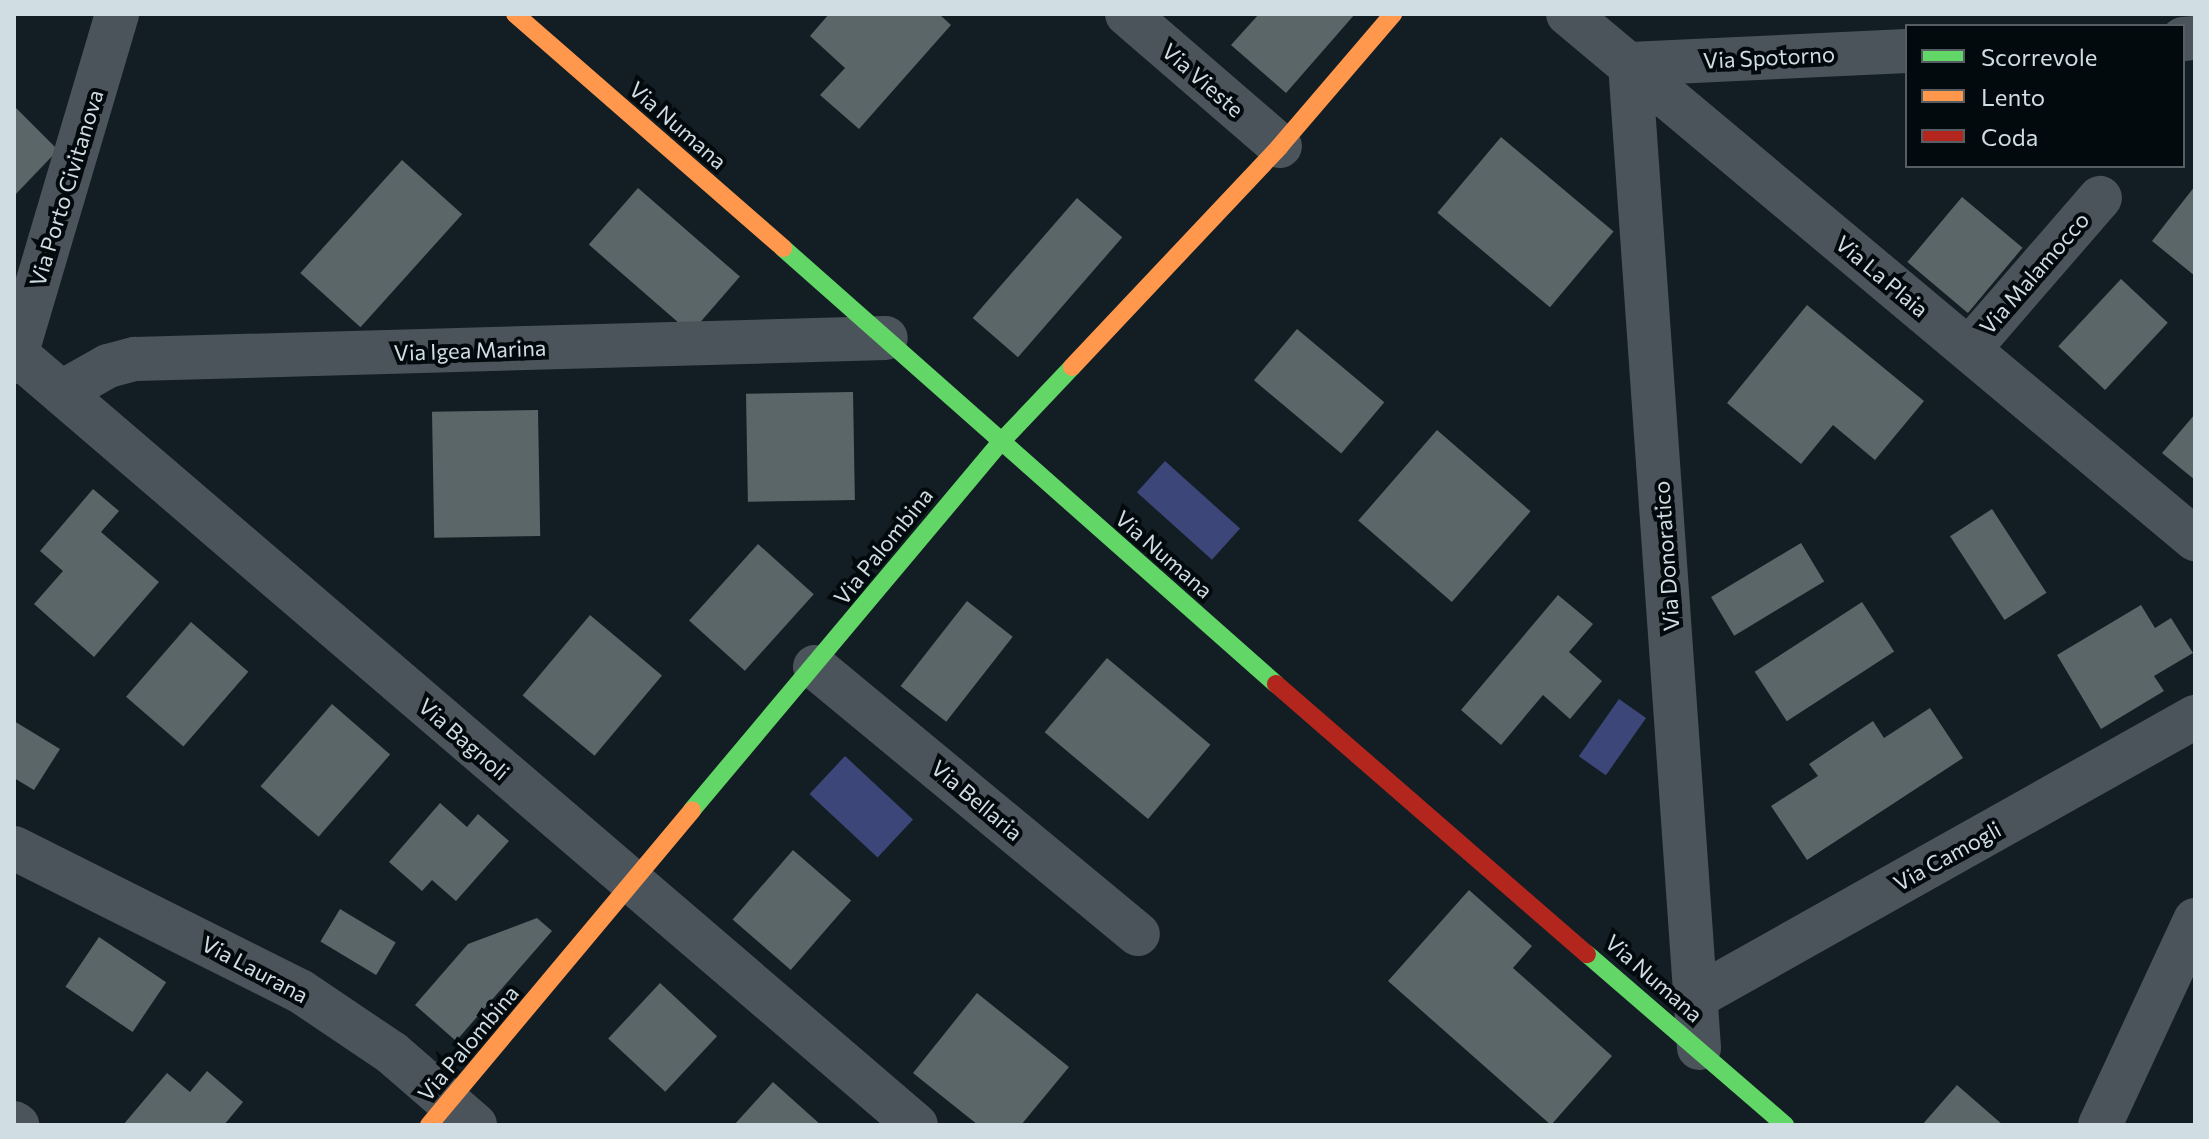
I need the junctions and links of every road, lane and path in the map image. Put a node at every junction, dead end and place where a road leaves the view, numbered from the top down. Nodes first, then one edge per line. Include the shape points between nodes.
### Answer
1 (117, 14) edge
2 (515, 14) edge
3 (1127, 14) edge
4 (1393, 14) edge
5 (1568, 14) edge
6 (1905, 51) edge
7 (1630, 64) junction
8 (1280, 146) junction
9 (2100, 198) dead end
10 (886, 338) junction
11 (1969, 349) junction
12 (15, 356) edge
13 (62, 392) junction
14 (999, 444) junction
15 (2195, 539) edge
16 (815, 667) junction
17 (2195, 717) edge
18 (14, 848) edge
19 (632, 885) junction
20 (2195, 920) edge
21 (1138, 934) dead end
22 (1698, 996) junction
23 (1699, 1048) junction
24 (451, 1117) edge
25 (916, 1125) edge
26 (1785, 1125) edge
27 (2100, 1125) edge

1 - 12 street, Via Porto Civitanova
2 - 10 street, Via Numana
3 - 8 street, Via Vieste
4 - 8 street, Via Palombina
5 - 7 street, Via La Plaia
6 - 7 street, Via Spotorno
7 - 11 street, Via La Plaia
7 - 22 street, Via Donoratico
8 - 14 street, Via Palombina
9 - 11 street, Via Malamocco
10 - 13 street, Via Igea Marina via 135,359 108,366
10 - 14 street, Via Numana
11 - 15 street, Via La Plaia
12 - 13 street, Via Bagnoli
13 - 19 street, Via Bagnoli
14 - 16 street, Via Palombina
14 - 23 street, Via Numana
16 - 19 street, Via Palombina
16 - 21 street, Via Bellaria
17 - 22 street, Via Camogli
18 - 24 street, Via Laurana via 300,991 392,1053
19 - 24 street, Via Palombina
19 - 25 street, Via Bagnoli
20 - 27 street
22 - 23 street, Via Donoratico
23 - 26 street, Via Numana

